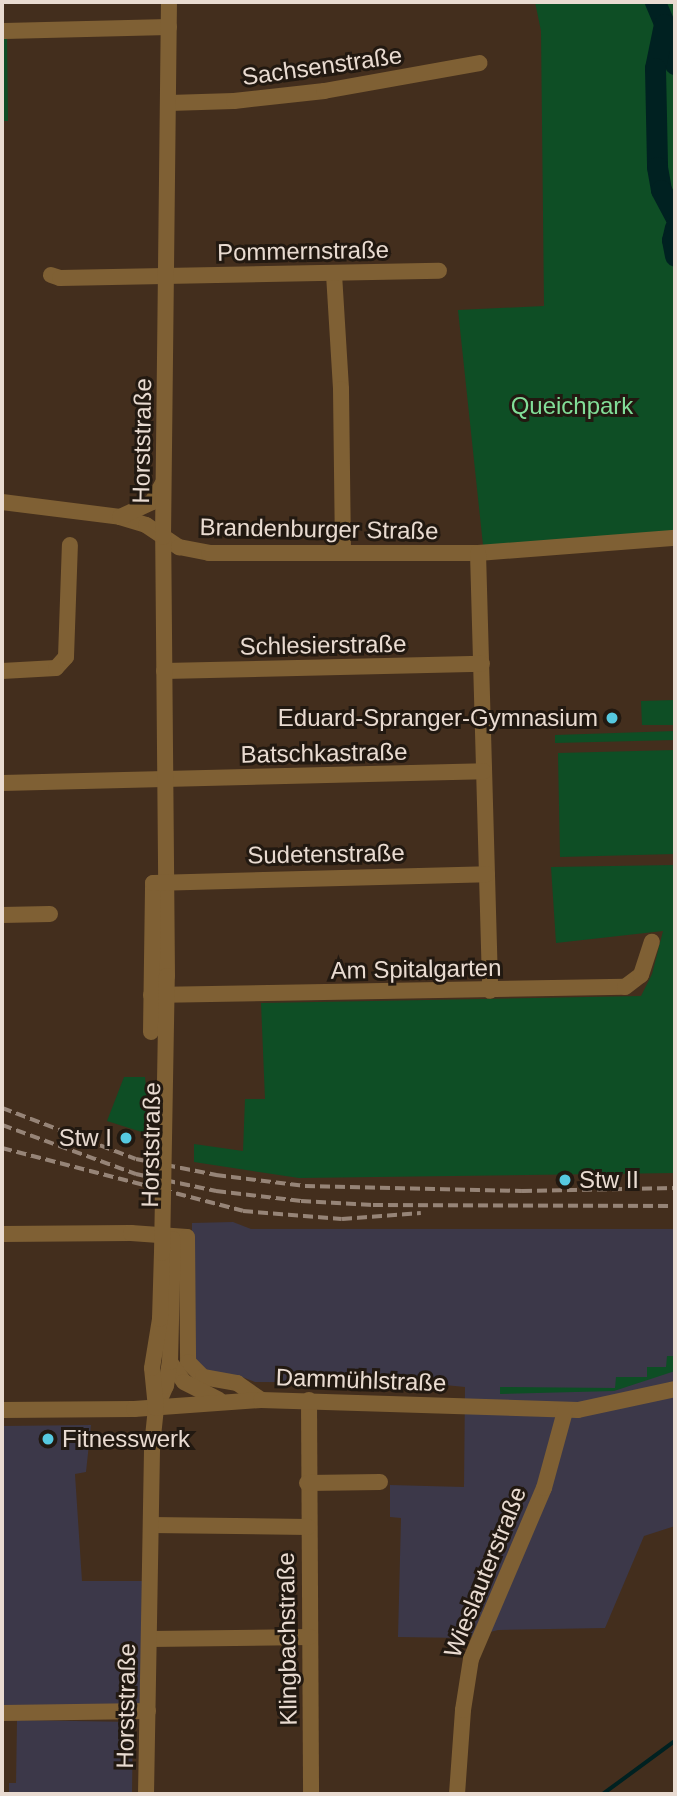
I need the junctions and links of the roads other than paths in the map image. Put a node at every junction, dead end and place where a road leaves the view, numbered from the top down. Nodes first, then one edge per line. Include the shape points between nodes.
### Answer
1 (169, 2) edge
2 (169, 27) junction
3 (4, 31) dead end
4 (480, 63) dead end
5 (169, 103) junction
6 (439, 271) dead end
7 (334, 274) junction
8 (51, 275) dead end
9 (168, 276) junction
10 (163, 482) junction
11 (2, 502) edge
12 (120, 517) junction
13 (163, 537) junction
14 (675, 538) edge
15 (70, 545) dead end
16 (343, 553) junction
17 (478, 553) junction
18 (482, 664) junction
19 (2, 671) edge
20 (164, 671) junction
21 (484, 771) junction
22 (164, 780) junction
23 (2, 783) edge
24 (487, 874) junction
25 (166, 881) junction
26 (50, 914) dead end
27 (2, 915) edge
28 (652, 942) dead end
29 (490, 991) junction
30 (152, 995) junction
31 (151, 1032) dead end
32 (2, 1234) edge
33 (166, 1319) junction
34 (170, 1362) junction
35 (675, 1389) edge
36 (261, 1399) junction
37 (309, 1400) junction
38 (222, 1401) junction
39 (156, 1408) junction
40 (2, 1410) edge
41 (565, 1411) junction
42 (380, 1482) dead end
43 (307, 1483) junction
44 (152, 1525) junction
45 (308, 1527) junction
46 (310, 1637) junction
47 (150, 1639) junction
48 (148, 1711) junction
49 (2, 1713) edge
50 (311, 1792) edge
51 (146, 1794) edge
52 (457, 1794) edge

1 - 2 street, Horststraße
2 - 3 street
2 - 5 street, Horststraße
4 - 5 street, Sachsenstraße via 324,91
5 - 9 street, Horststraße
6 - 7 street, Pommernstraße
7 - 9 street, Pommernstraße
7 - 16 street
8 - 9 street, Pommernstraße
9 - 10 street, Horststraße
10 - 12 street via 152,502
10 - 13 street, Horststraße
11 - 12 street, Brandenburger Straße
12 - 13 street, Brandenburger Straße via 146,525
13 - 16 street, Brandenburger Straße via 184,549 209,553
13 - 20 street, Horststraße
14 - 17 street, Brandenburger Straße
15 - 19 street via 66,657 56,668
16 - 17 street, Brandenburger Straße
17 - 18 street
18 - 20 street, Schlesierstraße
18 - 21 street
20 - 22 street, Horststraße
21 - 22 street, Batschkastraße
21 - 24 street
22 - 23 street, Batschkastraße
22 - 25 street, Horststraße
24 - 25 street, Sudetenstraße
24 - 29 street
25 - 30 street via 153,883 151,894
25 - 33 street, Horststraße via 175,916
26 - 27 street
28 - 29 street, Am Spitalgarten via 641,975 625,987
29 - 30 street, Am Spitalgarten
30 - 31 street
32 - 36 street via 187,1237 186,1354 191,1368 203,1377 237,1383
33 - 34 street, Horststraße
33 - 39 street, Horststraße via 152,1368
34 - 38 street via 189,1386
34 - 39 street, Horststraße
35 - 41 street, Dammühlstraße
36 - 37 street, Dammühlstraße
36 - 38 street, Dammühlstraße
37 - 41 street, Dammühlstraße
37 - 43 street, Klingbachstraße
38 - 39 street, Dammühlstraße
39 - 40 street, Dammühlstraße
39 - 44 street, Horststraße
41 - 52 street, Wieslauterstraße via 544,1488 471,1659
42 - 43 street
43 - 45 street, Klingbachstraße
44 - 45 street
44 - 47 street, Horststraße
45 - 46 street, Klingbachstraße
46 - 47 street
46 - 50 street, Klingbachstraße
47 - 48 street, Horststraße
48 - 49 street
48 - 51 street, Horststraße

